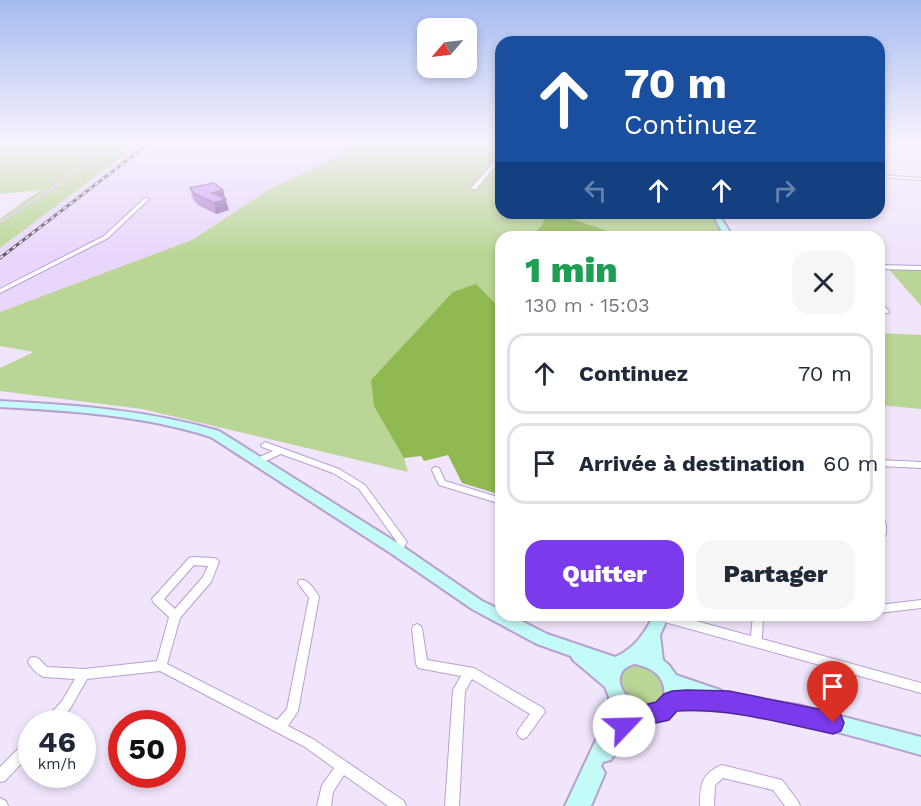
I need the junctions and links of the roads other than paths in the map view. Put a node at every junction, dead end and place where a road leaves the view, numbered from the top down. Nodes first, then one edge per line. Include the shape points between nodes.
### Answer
1 (482, 179) edge
2 (474, 188) dead end
3 (147, 199) dead end
4 (885, 267) edge
5 (921, 268) edge
6 (0, 291) edge
7 (0, 404) edge
8 (265, 445) dead end
9 (278, 452) junction
10 (258, 460) junction
11 (885, 463) edge
12 (920, 466) edge
13 (436, 470) dead end
14 (495, 499) edge
15 (397, 550) junction
16 (303, 583) dead end
17 (921, 604) edge
18 (885, 608) edge
19 (495, 614) edge
20 (174, 616) junction
21 (508, 621) edge
22 (659, 621) edge
23 (679, 621) edge
24 (758, 621) edge
25 (417, 629) dead end
26 (652, 635) junction
27 (756, 643) junction
28 (573, 651) junction
29 (633, 657) junction
30 (34, 662) dead end
31 (656, 663) junction
32 (616, 665) junction
33 (161, 666) junction
34 (470, 672) junction
35 (84, 674) junction
36 (672, 681) junction
37 (921, 688) edge
38 (614, 690) junction
39 (672, 701) junction
40 (729, 701) junction
41 (62, 710) edge
42 (644, 715) junction
43 (279, 728) junction
44 (524, 733) dead end
45 (921, 746) edge
46 (18, 757) edge
47 (342, 768) junction
48 (0, 776) edge
49 (324, 806) edge
50 (399, 806) edge
51 (452, 806) edge
52 (574, 806) edge
53 (582, 806) edge
54 (707, 806) edge
55 (793, 806) edge

1 - 2 street
3 - 6 street via 106,237
4 - 5 street
7 - 10 main road via 96,409 186,424 215,434
8 - 9 street
9 - 10 street
9 - 15 street via 336,471 362,487 402,542
10 - 15 main road
11 - 12 street
13 - 14 street via 442,483
15 - 19 main road
16 - 43 street via 314,597 292,711
17 - 18 street
20 - 20 street via 207,579 214,562 192,561 157,599
20 - 33 street
21 - 28 main road
22 - 26 main road
23 - 27 street
24 - 27 street
25 - 34 street via 422,664
26 - 29 main road
26 - 31 main road
27 - 37 street
28 - 32 main road
28 - 38 main road
29 - 31 main road
29 - 32 main road
30 - 35 street via 44,672
31 - 36 main road
32 - 38 main road via 612,673
33 - 35 street
33 - 43 street
34 - 44 street via 539,712
34 - 51 street via 459,690
35 - 41 street
36 - 39 main road
36 - 40 main road
38 - 42 main road via 625,706
38 - 52 main road via 616,715
39 - 40 main road
39 - 42 main road via 661,712
40 - 45 main road
42 - 53 main road via 624,726 608,746
43 - 47 street
46 - 48 street
47 - 49 street via 327,790
47 - 50 street
54 - 55 street via 706,784 722,771 777,785

